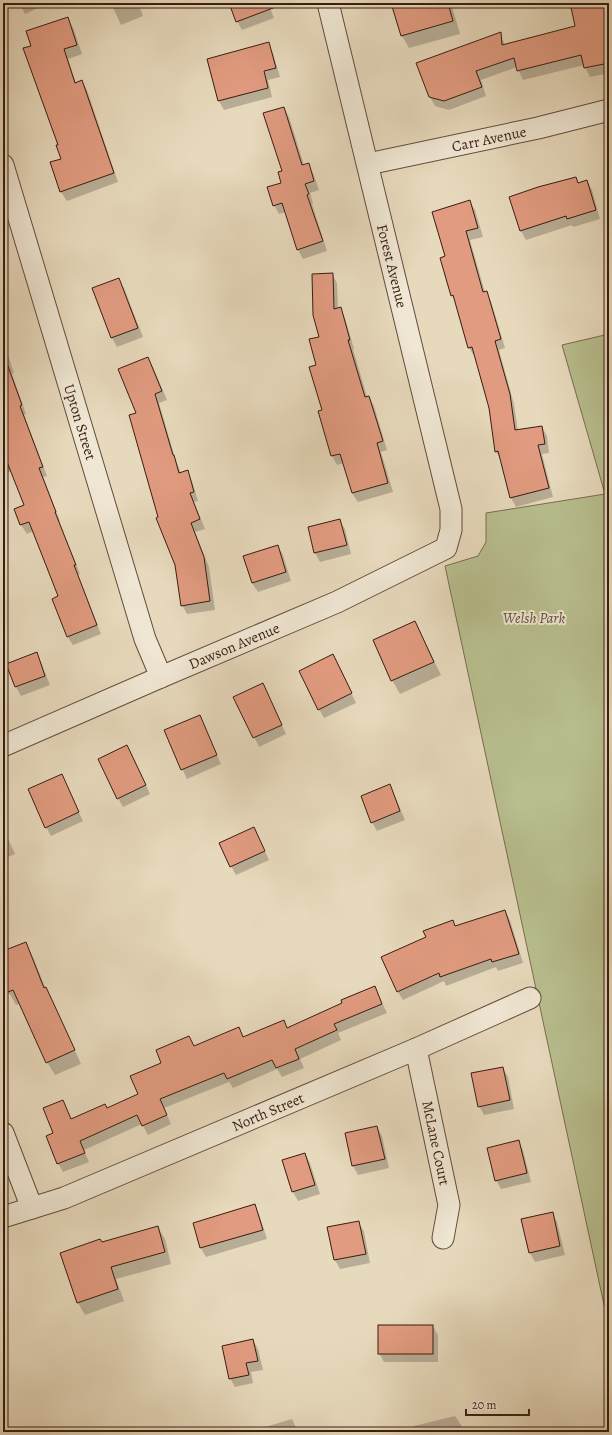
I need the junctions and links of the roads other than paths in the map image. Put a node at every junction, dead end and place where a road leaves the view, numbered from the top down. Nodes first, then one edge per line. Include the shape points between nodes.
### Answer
1 (328, 3) edge
2 (609, 110) edge
3 (368, 164) junction
4 (3, 166) edge
5 (451, 530) joint
6 (161, 677) junction
7 (3, 746) edge
8 (530, 998) dead end
9 (416, 1049) junction
10 (3, 1133) edge
11 (32, 1208) junction
12 (3, 1217) edge
13 (443, 1238) dead end

1 - 3 street, Forest Avenue
2 - 3 street, Carr Avenue via 538,128
3 - 5 street, Forest Avenue via 451,509
4 - 6 street, Upton Street via 145,639
5 - 6 street, Dawson Avenue via 446,548 337,602
6 - 7 street, Dawson Avenue
8 - 9 street, North Street
9 - 11 street, North Street via 64,1198
9 - 13 street, McLane Court via 448,1205
10 - 11 street
11 - 12 street, North Street

